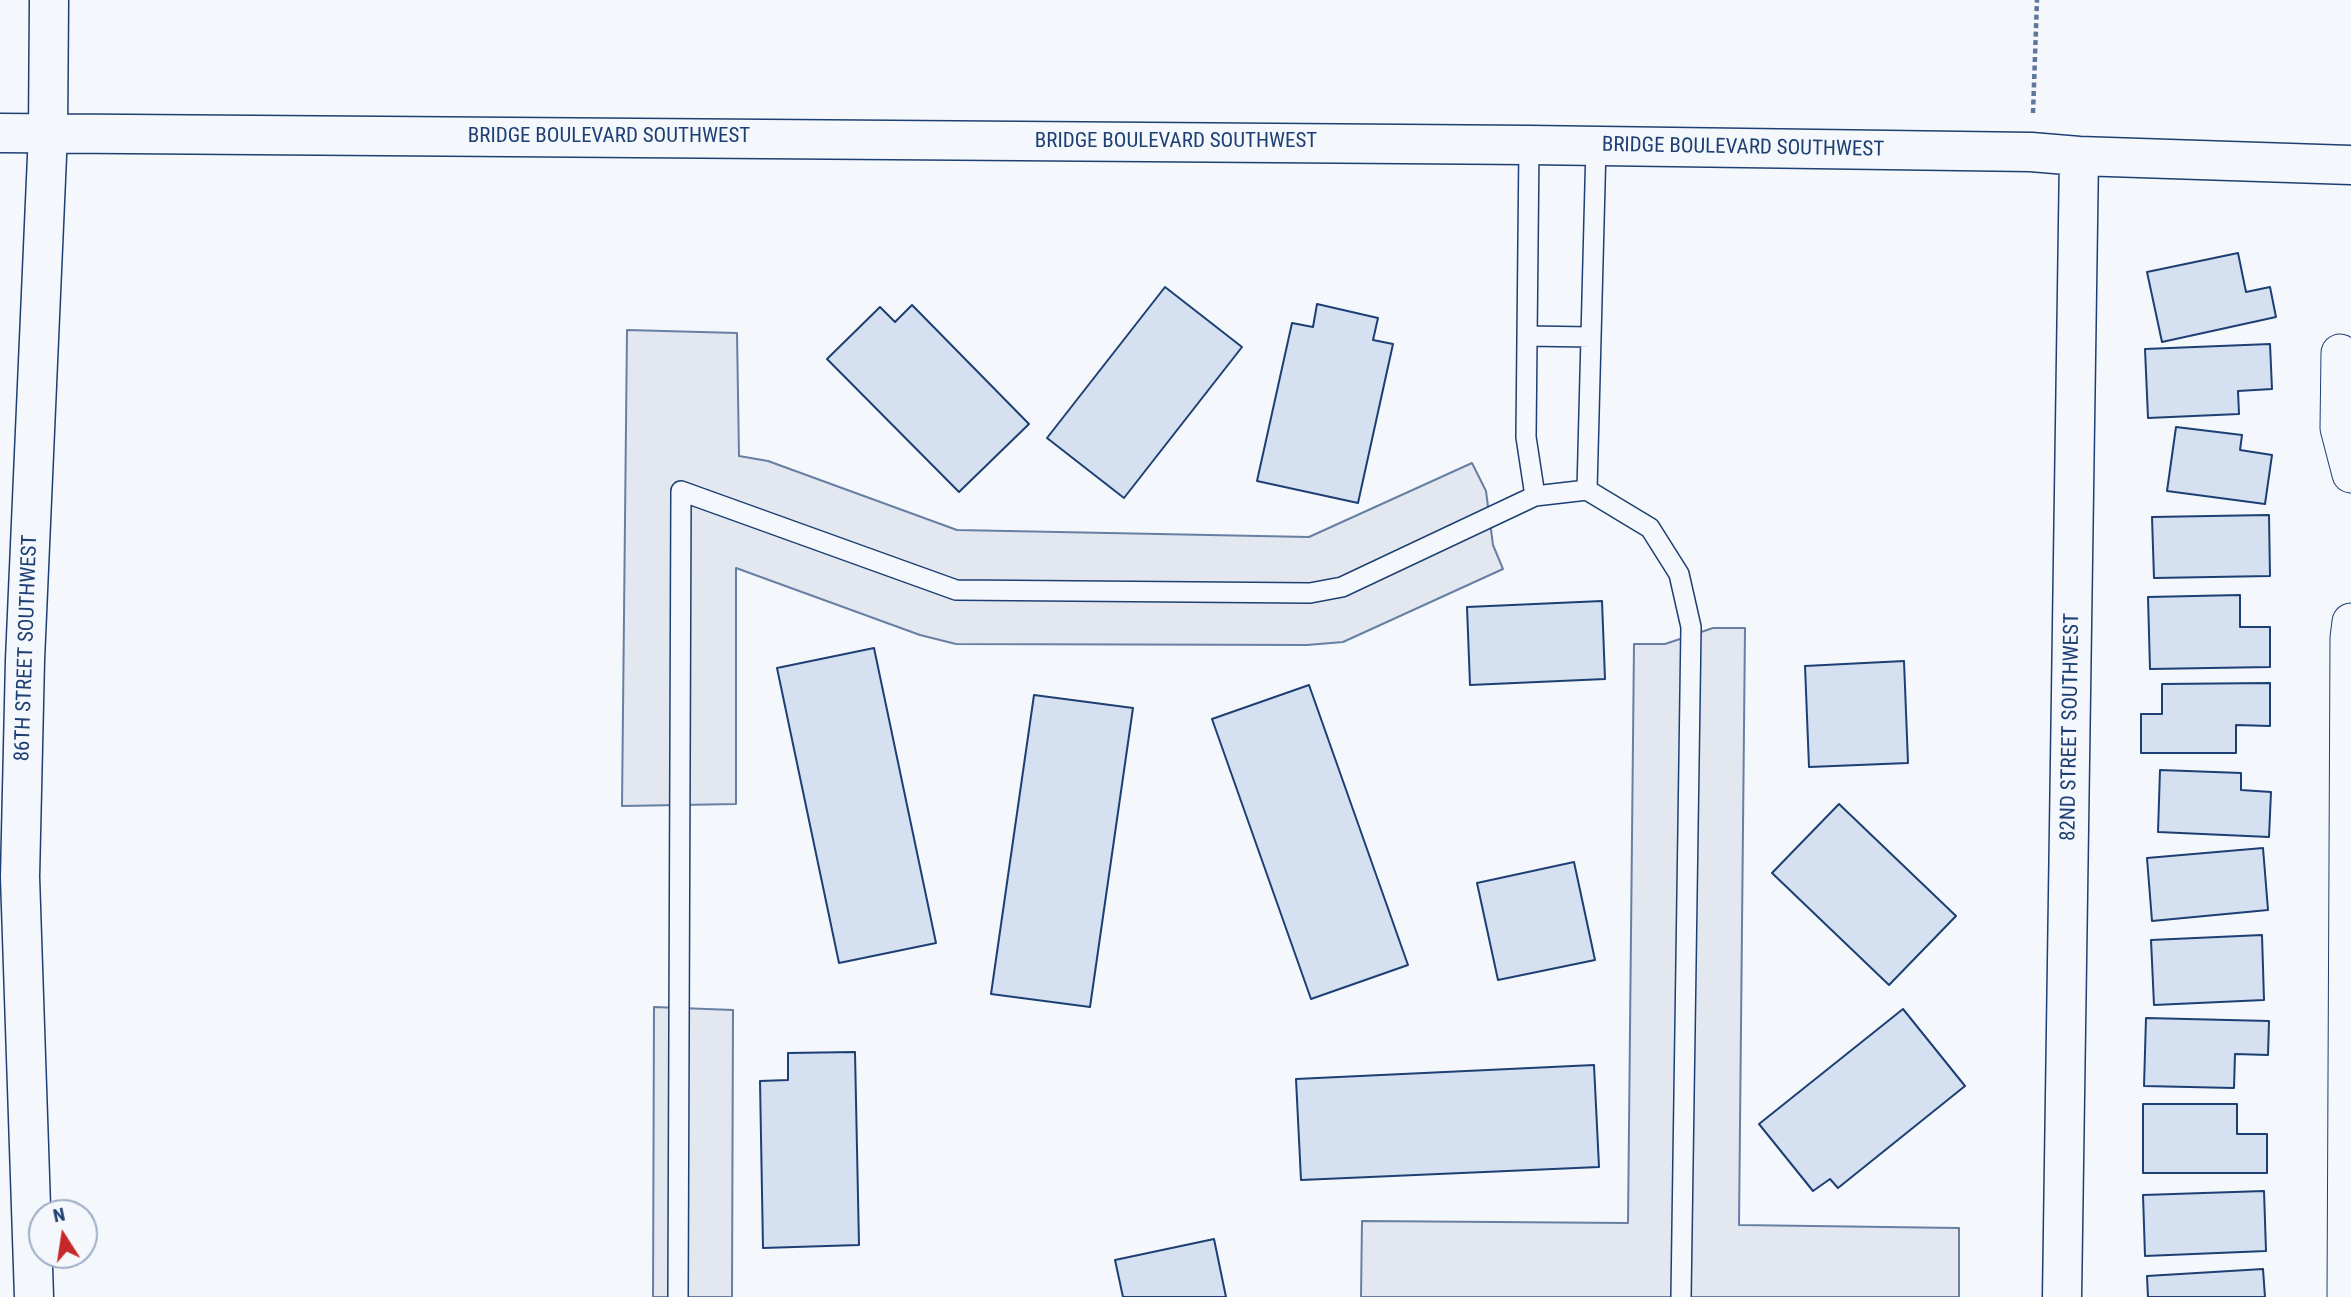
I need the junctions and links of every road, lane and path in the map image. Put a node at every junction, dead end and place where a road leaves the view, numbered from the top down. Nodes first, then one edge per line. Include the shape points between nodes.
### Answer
1 (49, 0) edge
2 (2037, 0) edge
3 (0, 133) edge
4 (48, 133) junction
5 (1529, 145) junction
6 (1596, 146) junction
7 (2031, 152) junction
8 (2079, 156) junction
9 (2351, 165) edge
10 (1527, 336) junction
11 (1591, 337) junction
12 (2340, 353) dead end
13 (2351, 474) edge
14 (1587, 490) junction
15 (1535, 496) junction
16 (2351, 622) edge
17 (34, 1297) edge
18 (678, 1297) edge
19 (1681, 1297) edge
20 (2062, 1297) edge
21 (2346, 1297) edge

1 - 4 street, 86TH STREET SOUTHWEST
2 - 7 path
3 - 4 street, BRIDGE BOULEVARD SOUTHWEST
4 - 5 street, BRIDGE BOULEVARD SOUTHWEST
4 - 17 street, 86TH STREET SOUTHWEST via 20,877
5 - 6 street, BRIDGE BOULEVARD SOUTHWEST
5 - 10 lane
6 - 7 street, BRIDGE BOULEVARD SOUTHWEST
6 - 11 lane
7 - 8 street, BRIDGE BOULEVARD SOUTHWEST
8 - 9 street, BRIDGE BOULEVARD SOUTHWEST
8 - 20 street, 82ND STREET SOUTHWEST
10 - 11 lane
10 - 15 lane via 1526,437
11 - 14 lane
12 - 13 street via 2340,428
14 - 15 lane
14 - 19 lane via 1650,528 1679,574 1690,627
15 - 18 lane via 1342,587 1296,593 956,590 681,491
16 - 21 street

